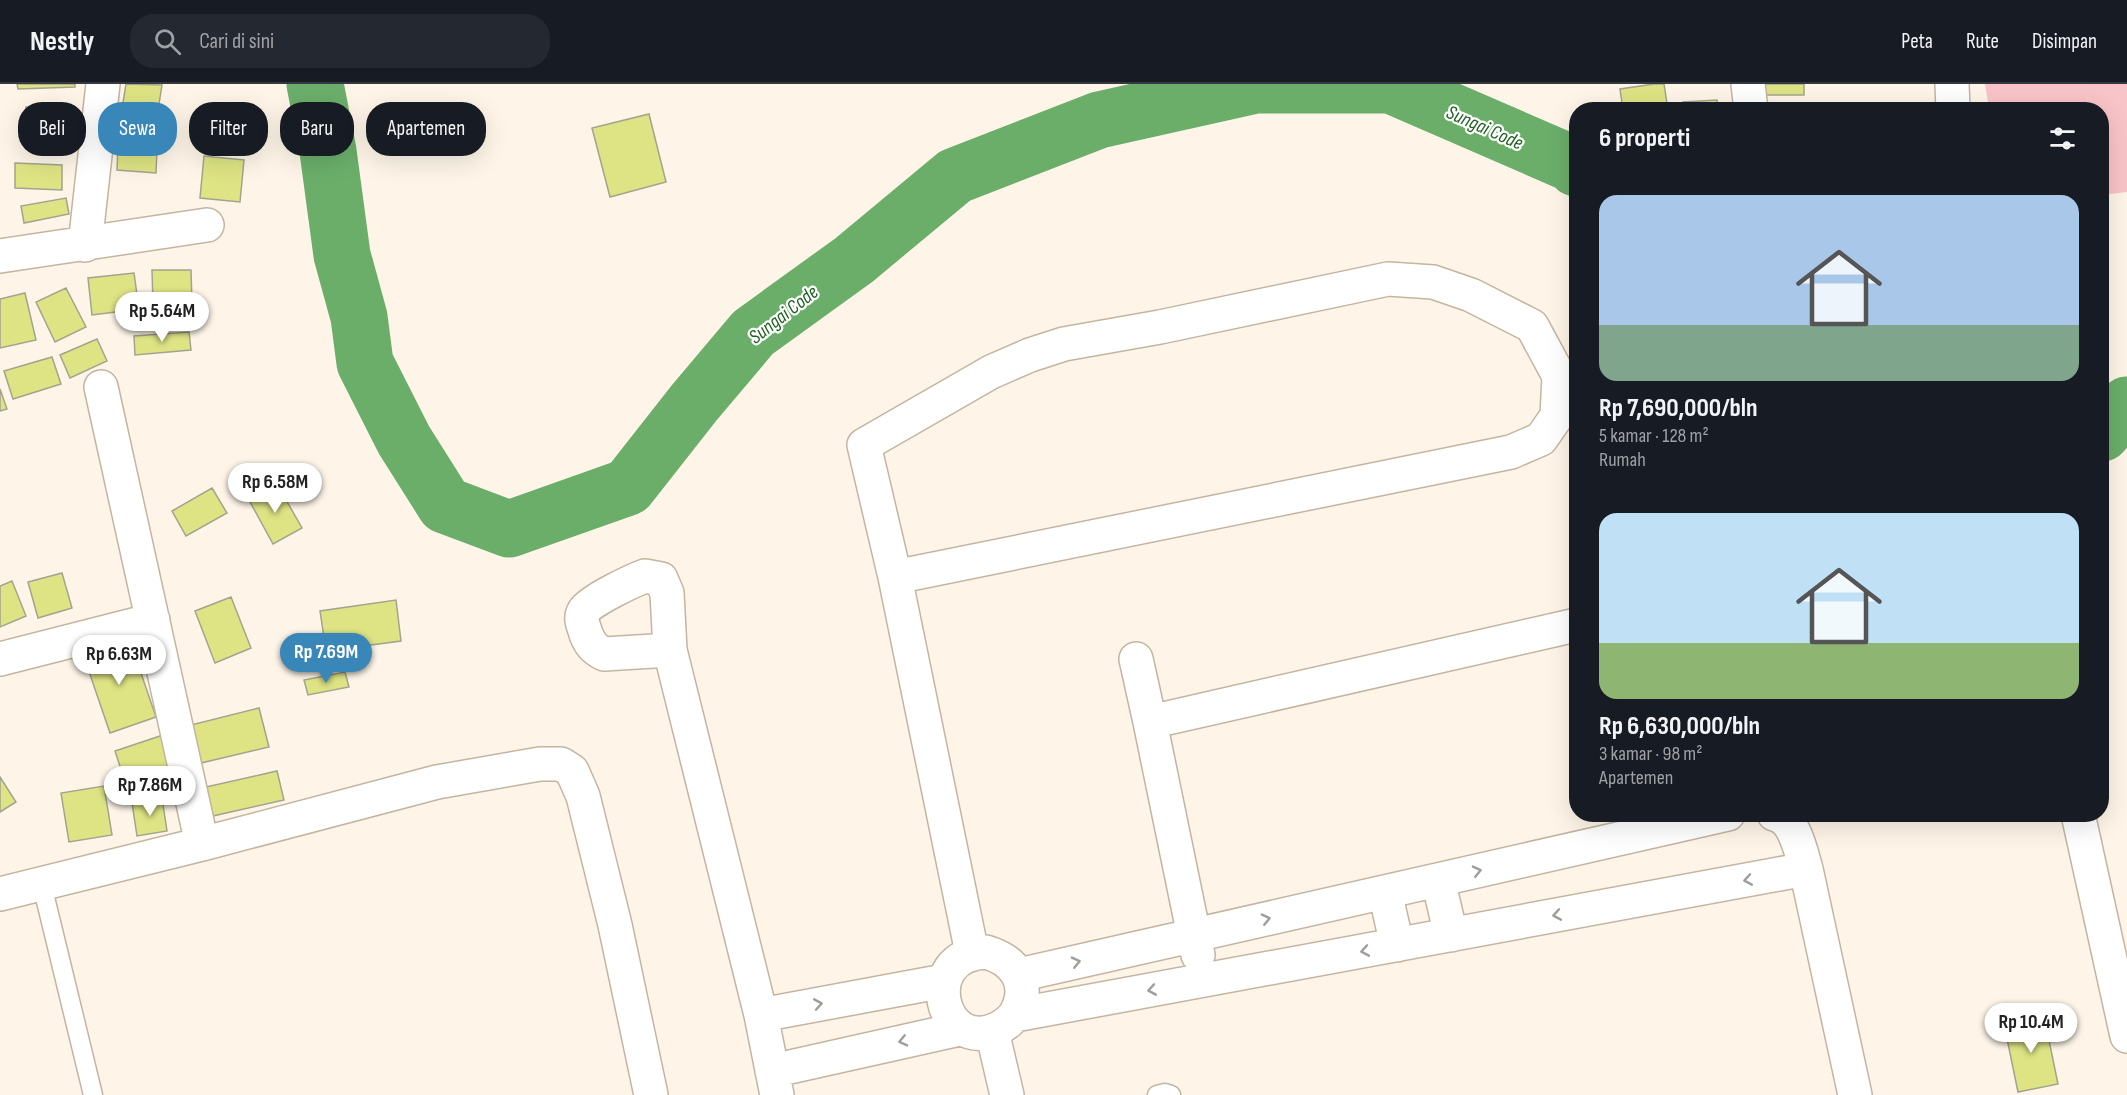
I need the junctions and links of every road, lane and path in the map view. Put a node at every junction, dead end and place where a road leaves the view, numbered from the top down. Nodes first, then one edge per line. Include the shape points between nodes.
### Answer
1 (103, 84) edge
2 (1748, 84) edge
3 (1952, 84) edge
4 (1750, 102) edge
5 (1953, 102) edge
6 (207, 225) dead end
7 (86, 244) junction
8 (0, 255) edge
9 (101, 387) dead end
10 (895, 577) junction
11 (153, 620) junction
12 (1569, 627) edge
13 (670, 650) dead end
14 (1, 657) edge
15 (1136, 659) dead end
16 (1150, 722) junction
17 (1666, 822) edge
18 (1785, 822) edge
19 (2080, 822) edge
20 (202, 844) junction
21 (1806, 869) junction
22 (1438, 880) junction
23 (42, 885) junction
24 (1385, 892) junction
25 (0, 894) edge
26 (1451, 935) junction
27 (1192, 936) junction
28 (1397, 945) junction
29 (972, 953) junction
30 (1019, 975) junction
31 (1204, 980) junction
32 (944, 981) junction
33 (760, 1015) junction
34 (1004, 1023) junction
35 (960, 1029) junction
36 (2127, 1036) edge
37 (775, 1083) edge
38 (93, 1095) edge
39 (651, 1095) edge
40 (1007, 1095) edge
41 (1157, 1095) edge
42 (1171, 1095) edge
43 (1855, 1095) edge

1 - 7 street
2 - 4 street
3 - 5 street
6 - 7 street
7 - 8 street
9 - 11 street
10 - 10 street via 864,445 991,372 1064,344 1388,279 1422,281 1471,294 1532,326 1559,376 1557,416 1541,439 1511,452
10 - 29 street
11 - 14 street
11 - 20 street
12 - 16 street
13 - 33 street
15 - 16 street
16 - 27 street
22 -> 17 street
18 - 21 street via 1797,835
19 - 36 street
20 - 23 street
20 - 39 street via 436,782 561,764 572,771 583,796
21 -> 26 street
21 - 43 street
22 - 24 street
22 - 26 street
23 - 25 street
23 - 38 lane
27 -> 24 street
24 - 28 street
26 - 28 street
30 -> 27 street
27 - 31 street
28 -> 31 street
29 - 30 street via 999,956
29 - 32 street via 960,958
30 - 34 street via 1021,1003
31 -> 34 street
33 -> 32 street
32 - 35 street via 946,1009
33 - 37 street
34 - 35 street via 981,1035
34 - 40 street
35 -> 37 street
41 - 42 lane

